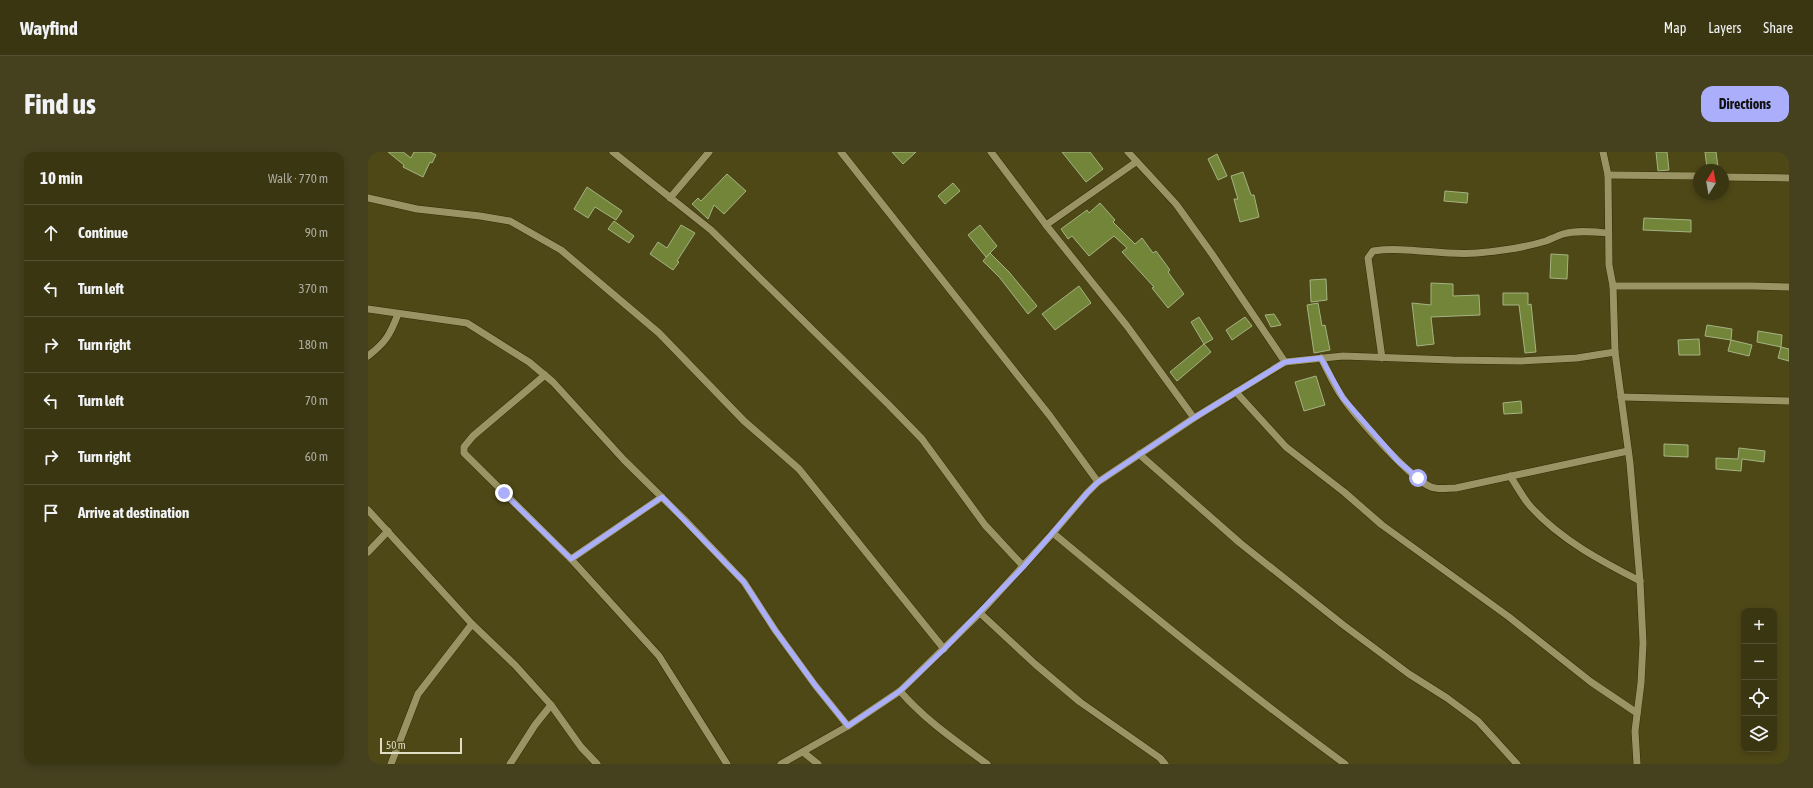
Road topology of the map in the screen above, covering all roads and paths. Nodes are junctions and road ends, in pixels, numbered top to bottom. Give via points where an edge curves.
1 (613, 152) edge
2 (709, 152) edge
3 (841, 152) edge
4 (991, 152) edge
5 (1128, 152) edge
6 (1603, 152) edge
7 (1136, 162) junction
8 (1608, 175) junction
9 (1693, 176) edge
10 (1729, 177) edge
11 (1789, 178) edge
12 (368, 198) edge
13 (670, 198) junction
14 (1046, 225) junction
15 (1608, 233) junction
16 (1613, 286) junction
17 (1789, 287) edge
18 (368, 309) edge
19 (398, 314) junction
20 (1615, 352) junction
21 (368, 356) edge
22 (1321, 358) junction
23 (1382, 358) junction
24 (1285, 362) junction
25 (545, 375) junction
26 (1236, 392) junction
27 (1621, 397) junction
28 (1789, 401) edge
29 (1194, 418) junction
30 (1628, 451) junction
31 (1139, 454) junction
32 (1510, 476) junction
33 (1098, 482) junction
34 (662, 497) junction
35 (368, 510) edge
36 (388, 531) junction
37 (1053, 533) junction
38 (368, 552) edge
39 (571, 559) junction
40 (1024, 566) junction
41 (1640, 581) junction
42 (980, 613) junction
43 (472, 624) junction
44 (944, 649) junction
45 (900, 691) junction
46 (551, 705) junction
47 (1637, 713) junction
48 (848, 726) junction
49 (803, 752) junction
50 (391, 764) edge
51 (510, 764) edge
52 (597, 764) edge
53 (727, 764) edge
54 (782, 764) edge
55 (818, 764) edge
56 (987, 764) edge
57 (1165, 764) edge
58 (1345, 764) edge
59 (1517, 764) edge
60 (1637, 764) edge

1 - 13 street
2 - 13 street
3 - 33 street via 1050,416
4 - 14 street
5 - 7 street
6 - 8 street
7 - 14 street
7 - 24 street via 1176,204
8 - 9 street
8 - 15 street
10 - 11 street
12 - 44 street via 417,209 510,221 561,250 658,333 744,421 799,469
13 - 40 street via 711,230 917,433 985,525
14 - 29 street via 1127,326
15 - 16 street via 1609,265
15 - 23 street via 1563,234 1516,248 1475,253 1443,254 1386,249 1373,251 1368,258
16 - 17 street
16 - 20 street
18 - 19 street
19 - 21 street via 383,344
19 - 25 street via 467,323
20 - 23 street via 1577,358 1521,361
20 - 27 street
22 - 23 street
22 - 24 street
22 - 32 street via 1343,398 1357,415 1398,461 1432,488 1456,488
24 - 26 street
25 - 34 street
25 - 39 street via 473,436 464,446 464,453
26 - 29 street
26 - 47 street via 1286,446 1382,525
27 - 28 street
27 - 30 street
29 - 31 street
30 - 32 street
30 - 41 street
31 - 33 street
31 - 59 street via 1240,543 1342,624 1478,721
32 - 41 street via 1530,506 1549,524 1585,552
33 - 37 street
34 - 39 street
34 - 48 street via 744,582 775,630
35 - 36 street
36 - 38 street
36 - 43 street
37 - 40 street
37 - 58 street via 1168,629
39 - 53 street via 659,656
40 - 42 street
41 - 47 street via 1643,643
42 - 44 street
42 - 57 street via 1080,702
43 - 46 street via 515,665
43 - 50 street via 418,694
44 - 45 street
45 - 48 street
45 - 56 street via 931,722
46 - 51 street via 534,725
46 - 52 street via 581,747
47 - 60 street
48 - 49 street
49 - 54 street
49 - 55 street

